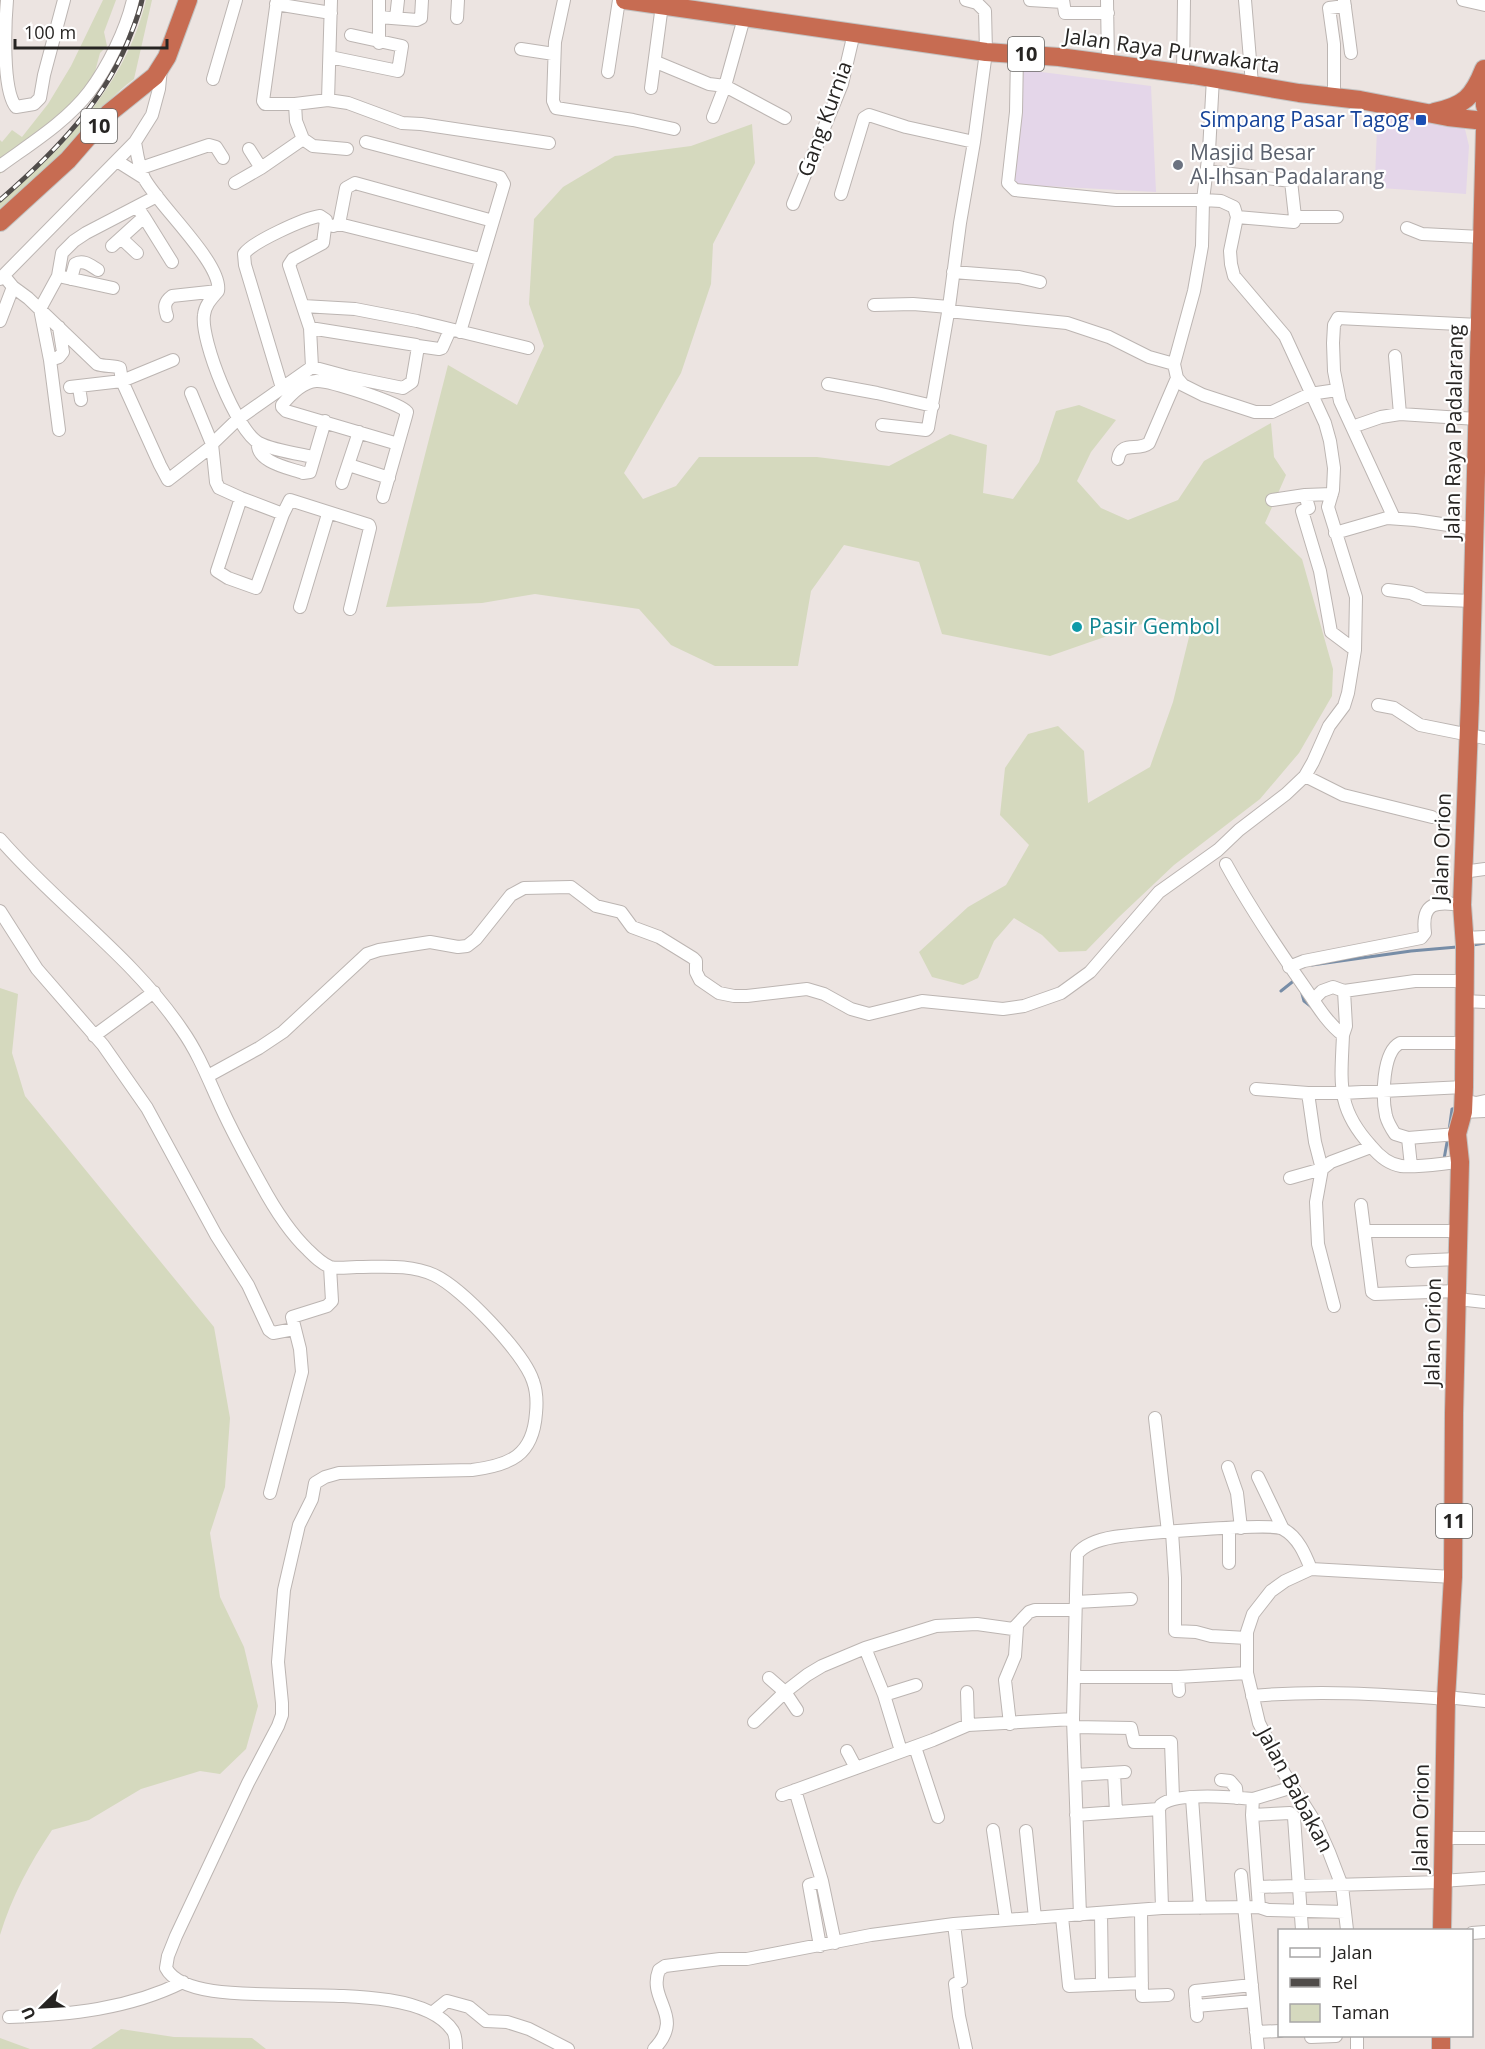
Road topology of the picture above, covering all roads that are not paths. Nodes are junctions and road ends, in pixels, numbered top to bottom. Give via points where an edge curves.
1 (7, 0) edge
2 (64, 0) edge
3 (133, 0) edge
4 (188, 0) edge
5 (236, 0) edge
6 (331, 0) edge
7 (379, 0) edge
8 (398, 0) edge
9 (422, 0) edge
10 (458, 0) edge
11 (564, 0) edge
12 (619, 0) edge
13 (626, 0) edge
14 (966, 0) edge
15 (1030, 0) edge
16 (1107, 0) edge
17 (1184, 0) edge
18 (1245, 0) edge
19 (1463, 0) edge
20 (1063, 1) edge
21 (277, 2) edge
22 (1345, 3) edge
23 (1485, 4) edge
24 (662, 5) junction
25 (331, 13) junction
26 (1108, 13) junction
27 (379, 17) junction
28 (396, 18) junction
29 (457, 18) dead end
30 (744, 18) junction
31 (854, 33) junction
32 (351, 35) dead end
33 (379, 43) junction
34 (521, 49) dead end
35 (986, 52) junction
36 (1351, 53) dead end
37 (554, 54) junction
38 (1017, 54) junction
39 (330, 57) junction
40 (656, 62) junction
41 (1485, 62) edge
42 (1108, 64) junction
43 (161, 68) junction
44 (1484, 69) edge
45 (608, 72) dead end
46 (1183, 74) junction
47 (1213, 78) junction
48 (213, 79) dead end
49 (1252, 84) junction
50 (725, 86) junction
51 (651, 88) dead end
52 (1334, 98) junction
53 (328, 100) junction
54 (296, 104) junction
55 (1485, 106) edge
56 (1426, 114) junction
57 (713, 117) dead end
58 (785, 118) dead end
59 (1485, 121) edge
60 (674, 129) dead end
61 (1485, 129) edge
62 (303, 139) junction
63 (135, 142) junction
64 (366, 142) dead end
65 (974, 142) junction
66 (549, 143) dead end
67 (249, 149) dead end
68 (347, 149) dead end
69 (223, 158) dead end
70 (117, 161) junction
71 (0, 166) edge
72 (261, 168) junction
73 (1206, 171) junction
74 (1484, 171) edge
75 (143, 173) junction
76 (235, 183) dead end
77 (841, 194) dead end
78 (157, 196) junction
79 (1203, 200) junction
80 (793, 204) dead end
81 (140, 212) junction
82 (1237, 216) junction
83 (1295, 217) junction
84 (1337, 217) dead end
85 (493, 221) junction
86 (0, 222) edge
87 (339, 224) junction
88 (326, 228) junction
89 (1407, 228) dead end
90 (1481, 237) junction
91 (137, 253) dead end
92 (1483, 257) edge
93 (480, 259) junction
94 (172, 262) dead end
95 (98, 270) dead end
96 (953, 272) junction
97 (58, 276) junction
98 (2, 277) edge
99 (71, 279) junction
100 (1040, 282) dead end
101 (13, 287) junction
102 (113, 288) dead end
103 (218, 291) junction
104 (874, 305) dead end
105 (303, 306) junction
106 (40, 309) junction
107 (949, 309) junction
108 (167, 316) dead end
109 (0, 321) edge
110 (1479, 325) junction
111 (59, 326) junction
112 (310, 328) junction
113 (455, 331) junction
114 (418, 346) junction
115 (528, 348) dead end
116 (1395, 356) dead end
117 (50, 360) junction
118 (173, 360) dead end
119 (1174, 364) junction
120 (312, 367) junction
121 (1177, 378) junction
122 (122, 381) junction
123 (828, 384) dead end
124 (1481, 387) edge
125 (282, 388) junction
126 (1337, 390) junction
127 (191, 393) dead end
128 (1310, 394) junction
129 (81, 400) dead end
130 (933, 406) junction
131 (1400, 414) junction
132 (238, 419) junction
133 (1477, 419) junction
134 (325, 421) junction
135 (882, 425) dead end
136 (1352, 427) junction
137 (59, 430) dead end
138 (359, 432) junction
139 (258, 443) junction
140 (398, 444) junction
141 (212, 445) junction
142 (313, 457) junction
143 (1118, 459) dead end
144 (349, 465) junction
145 (389, 478) junction
146 (342, 483) dead end
147 (1332, 494) junction
148 (1305, 495) junction
149 (383, 497) dead end
150 (241, 498) junction
151 (1272, 500) dead end
152 (283, 514) junction
153 (328, 514) junction
154 (1394, 518) junction
155 (1478, 531) edge
156 (1335, 533) junction
157 (1389, 590) dead end
158 (1472, 601) junction
159 (300, 607) dead end
160 (350, 609) dead end
161 (1355, 650) junction
162 (1378, 705) dead end
163 (1477, 737) edge
164 (1305, 776) junction
165 (1432, 817) dead end
166 (0, 839) edge
167 (1226, 864) dead end
168 (1485, 869) edge
169 (1463, 872) junction
170 (1462, 905) junction
171 (0, 911) edge
172 (1485, 937) edge
173 (1464, 941) junction
174 (1290, 968) junction
175 (1464, 981) junction
176 (1344, 991) junction
177 (154, 992) junction
178 (1313, 1000) junction
179 (1464, 1001) junction
180 (1485, 1002) edge
181 (1343, 1035) junction
182 (94, 1036) junction
183 (1464, 1043) junction
184 (208, 1076) junction
185 (1256, 1089) dead end
186 (1385, 1091) junction
187 (1308, 1093) junction
188 (1342, 1093) junction
189 (1485, 1101) edge
190 (1463, 1102) junction
191 (1485, 1111) edge
192 (1457, 1134) junction
193 (1408, 1138) junction
194 (1371, 1147) junction
195 (1460, 1162) junction
196 (1411, 1166) junction
197 (1322, 1169) junction
198 (1290, 1178) dead end
199 (1360, 1205) dead end
200 (1365, 1231) junction
201 (1458, 1231) junction
202 (1457, 1259) junction
203 (1412, 1261) dead end
204 (330, 1267) junction
205 (1457, 1295) junction
206 (1485, 1302) edge
207 (1334, 1306) dead end
208 (294, 1329) junction
209 (1155, 1418) dead end
210 (1228, 1467) dead end
211 (1258, 1478) dead end
212 (270, 1493) dead end
213 (1282, 1527) junction
214 (1235, 1528) junction
215 (1170, 1532) junction
216 (1229, 1563) dead end
217 (1311, 1569) junction
218 (1453, 1577) junction
219 (1131, 1599) dead end
220 (1075, 1606) junction
221 (1017, 1627) junction
222 (1247, 1638) junction
223 (865, 1648) junction
224 (1247, 1673) junction
225 (1074, 1677) junction
226 (1178, 1677) junction
227 (769, 1678) dead end
228 (916, 1685) dead end
229 (1179, 1691) dead end
230 (785, 1692) junction
231 (967, 1692) dead end
232 (884, 1695) junction
233 (1252, 1696) junction
234 (1446, 1698) junction
235 (1485, 1701) edge
236 (797, 1710) dead end
237 (754, 1722) dead end
238 (1010, 1724) junction
239 (1074, 1724) junction
240 (969, 1725) junction
241 (915, 1747) junction
242 (847, 1751) dead end
243 (902, 1751) junction
244 (856, 1768) junction
245 (1075, 1775) junction
246 (1221, 1780) dead end
247 (1293, 1787) junction
248 (795, 1790) junction
249 (782, 1795) dead end
250 (1173, 1798) junction
251 (1192, 1798) junction
252 (1237, 1798) junction
253 (1253, 1798) junction
254 (1159, 1809) junction
255 (1116, 1812) junction
256 (1076, 1815) junction
257 (1252, 1815) junction
258 (938, 1817) dead end
259 (993, 1830) dead end
260 (1026, 1831) dead end
261 (1443, 1838) junction
262 (1485, 1838) edge
263 (1241, 1875) dead end
264 (1485, 1878) edge
265 (822, 1881) junction
266 (1442, 1881) junction
267 (1342, 1886) junction
268 (1258, 1887) junction
269 (1298, 1887) junction
270 (1259, 1907) junction
271 (1162, 1908) junction
272 (1200, 1908) junction
273 (1244, 1908) junction
274 (1141, 1910) junction
275 (1300, 1911) junction
276 (1345, 1912) junction
277 (1101, 1913) junction
278 (1080, 1915) junction
279 (1062, 1917) junction
280 (1035, 1918) junction
281 (1006, 1919) junction
282 (954, 1924) junction
283 (1302, 1929) edge
284 (1347, 1929) edge
285 (1442, 1929) edge
286 (835, 1943) junction
287 (820, 1946) junction
288 (1102, 1980) dead end
289 (183, 1982) junction
290 (1142, 1983) junction
291 (1252, 1985) junction
292 (1168, 1995) dead end
293 (1253, 2001) junction
294 (432, 2013) junction
295 (9, 2017) dead end
296 (1278, 2031) edge
297 (1256, 2032) junction
298 (1330, 2037) edge
299 (1311, 2040) edge
300 (456, 2049) edge
301 (568, 2049) edge
302 (654, 2049) edge
303 (966, 2049) edge
304 (1258, 2049) edge

1 - 2 street via 4,47 10,97 16,107 34,104 40,98
3 - 71 street via 116,46 89,91 64,116
4 - 43 highway, 10
5 - 48 street
6 - 25 street
7 - 27 street
8 - 28 street
9 - 28 street via 421,18
10 - 29 street
11 - 37 street
12 - 45 street
13 - 24 highway, Jalan Raya Purwakarta / 10
14 - 35 street via 985,11
15 - 20 street
16 - 26 street
17 - 46 street
18 - 49 street
19 - 23 street
20 - 26 street via 1065,14
21 - 25 street
21 - 54 street via 263,101
22 - 36 street
22 - 52 street via 1329,8
24 - 30 highway, Jalan Raya Purwakarta / 10
24 - 40 street
25 - 39 street
26 - 42 street
27 - 28 street
27 - 33 street
30 - 31 highway, Jalan Raya Purwakarta / 10
30 - 50 street
31 - 35 highway, Jalan Raya Purwakarta / 10
31 - 80 street, Gang Kurnia via 842,84
32 - 33 street
33 - 39 street via 402,46 397,72
34 - 37 street
35 - 38 highway, Jalan Raya Purwakarta / 10
35 - 65 street
37 - 60 street via 556,108
38 - 42 highway, Jalan Raya Purwakarta / 10
38 - 79 street via 1016,112 1008,183 1013,189 1116,200
39 - 53 street
40 - 50 street via 710,84
40 - 51 street
41 - 44 highway, 10
42 - 46 highway, Jalan Raya Purwakarta / 10
43 - 63 street via 152,115
43 - 86 highway, 10
44 - 55 highway, 10
44 - 56 highway, Jalan Raya Purwakarta / 10 via 1476,90 1463,102
46 - 47 highway, Jalan Raya Purwakarta / 10
47 - 49 highway, Jalan Raya Purwakarta / 10
47 - 73 street
49 - 52 highway, Jalan Raya Purwakarta / 10
50 - 57 street
50 - 58 street
52 - 56 highway, Jalan Raya Purwakarta / 10
53 - 54 street
53 - 66 street via 348,103 402,123
54 - 62 street via 296,121
56 - 59 highway, Jalan Raya Purwakarta / 10
61 - 74 highway, Jalan Raya Padalarang / 11
62 - 68 street via 313,146
62 - 72 street
63 - 70 street
63 - 75 street
64 - 85 street via 500,177 504,184
65 - 77 street via 869,115 864,118
65 - 96 street
67 - 72 street
69 - 75 street via 216,147 209,145
70 - 75 street
70 - 98 street
72 - 76 street
73 - 79 street
73 - 83 street via 1291,181
74 - 90 highway, Jalan Raya Padalarang / 11
75 - 78 street
78 - 81 street
78 - 103 street via 194,242 217,278
79 - 82 street via 1229,204
79 - 119 street via 1202,246
81 - 91 street via 117,242
81 - 94 street
81 - 97 street via 103,223 74,241 62,253
82 - 83 street via 1291,222
82 - 128 street via 1230,251 1234,276 1285,336
83 - 84 street
85 - 87 street via 355,183 346,188
85 - 93 street
87 - 88 street
87 - 93 street
88 - 105 street via 322,244 289,263
88 - 125 street via 324,218 312,218 252,246 244,254
89 - 90 street via 1422,234
90 - 92 highway, Jalan Raya Padalarang / 11
92 - 110 highway, Jalan Raya Padalarang / 11
93 - 113 street
95 - 99 street via 79,262
96 - 100 street via 1019,276
96 - 107 street
97 - 99 street
97 - 106 street
98 - 101 street
99 - 102 street
101 - 106 street
101 - 109 street
103 - 108 street via 172,296 164,308
103 - 132 street via 204,315 205,332
104 - 107 street via 913,304
105 - 112 street
105 - 113 street via 355,309
106 - 111 street
106 - 117 street
107 - 119 street via 1067,323
107 - 130 street
110 - 124 highway, Jalan Raya Padalarang / 11
110 - 126 street via 1338,318 1333,343
111 - 117 street via 63,352
111 - 122 street via 97,364 119,367
112 - 114 street
112 - 120 street
113 - 114 street via 442,348
113 - 115 street
114 - 120 street via 412,382 404,388
116 - 131 street
117 - 137 street
118 - 122 street
119 - 121 street
120 - 125 street
121 - 128 street via 1203,395 1255,412 1272,412
121 - 143 street via 1149,443 1122,449
122 - 129 street via 74,387
122 - 141 street via 168,480
123 - 130 street
124 - 133 highway, Jalan Raya Padalarang / 11
125 - 132 street
126 - 128 street
126 - 136 street
127 - 141 street
128 - 147 street via 1330,441
130 - 135 street via 926,430
131 - 133 street
131 - 136 street
132 - 139 street
132 - 141 street
133 - 155 highway, Jalan Raya Padalarang / 11
134 - 138 street
134 - 140 street via 286,411 282,405 300,388 316,381 388,400 407,412
134 - 142 street
136 - 154 street
138 - 140 street
138 - 144 street
139 - 142 street
139 - 142 street via 267,459 303,473 309,472
140 - 145 street
141 - 150 street via 219,488
144 - 145 street
144 - 146 street
145 - 149 street
147 - 148 street
147 - 156 street via 1328,507
148 - 151 street
148 - 161 street via 1309,508 1302,511 1320,571 1331,632
150 - 152 street
150 - 152 street via 217,571 228,578 256,588
152 - 153 street via 290,500
153 - 159 street
153 - 160 street via 369,527
154 - 155 street
154 - 156 street
155 - 158 highway, Jalan Raya Padalarang / 11
156 - 161 street via 1356,597
157 - 158 street via 1424,599
158 - 163 highway, Jalan Raya Padalarang / 11
161 - 164 street via 1344,706 1329,726
162 - 163 street via 1394,708 1420,725
163 - 169 highway, Jalan Orion / 11
164 - 165 street via 1342,795
164 - 184 street via 1218,850 1159,892 1090,972 1061,993 1024,1006 1003,1008 922,1001 869,1014 807,989 747,996 722,994 699,979 693,958 659,937 632,927 621,912 596,906 571,887 535,886 511,895 467,946 430,942 367,954 278,1036
166 - 177 street
167 - 174 street
168 - 169 street
169 - 170 highway, Jalan Orion / 11
170 - 173 highway, Jalan Orion / 11
170 - 174 street via 1431,906 1426,910 1425,933 1420,938 1304,961
171 - 182 street via 37,969
172 - 173 street
173 - 175 highway, Jalan Orion / 11
174 - 178 street
175 - 176 street via 1416,981
175 - 179 highway, Jalan Orion / 11
176 - 178 street via 1327,988
176 - 181 street
177 - 182 street
177 - 184 street via 183,1030
178 - 181 street
179 - 180 street
179 - 183 highway, Jalan Orion / 11
181 - 188 street
182 - 208 street via 147,1108 216,1236 248,1285 269,1330 273,1333
183 - 186 street via 1394,1046 1387,1064
183 - 190 highway, Jalan Orion / 11
184 - 204 street via 241,1148 284,1222 298,1241
185 - 187 street
186 - 188 street
186 - 190 street
186 - 193 street via 1390,1126 1395,1134
187 - 188 street
187 - 197 street
188 - 194 street via 1350,1117
189 - 190 street
190 - 191 street
190 - 192 highway, Jalan Orion / 11
192 - 193 street
192 - 195 highway, Jalan Orion / 11
193 - 196 street
194 - 196 street via 1392,1164
194 - 197 street
195 - 196 street
195 - 201 highway, Jalan Orion / 11
197 - 198 street
197 - 207 street via 1316,1222
199 - 200 street
200 - 201 street
200 - 205 street via 1372,1292
201 - 202 highway, Jalan Orion / 11
202 - 203 street
202 - 205 highway, Jalan Orion / 11
204 - 208 street via 332,1301 294,1315
204 - 289 street via 413,1268 453,1286 488,1319 527,1368 536,1393 533,1432 522,1453 490,1467 339,1473 315,1483 299,1525 284,1590 278,1662 282,1715 170,1951 166,1968
205 - 206 street
205 - 218 highway, Jalan Orion / 11
208 - 212 street via 302,1372
209 - 215 street
210 - 214 street via 1237,1493
211 - 213 street
213 - 214 street
213 - 217 street via 1300,1544
214 - 215 street
214 - 216 street
215 - 220 street via 1112,1538 1083,1548 1076,1556
215 - 222 street via 1175,1631
217 - 218 street, Jalan Babakan
217 - 222 street, Jalan Babakan via 1285,1581 1266,1596 1252,1614
218 - 234 highway, Jalan Orion / 11
219 - 220 street
220 - 221 street via 1029,1612
220 - 225 street
221 - 223 street via 1009,1630 977,1624 936,1626
221 - 238 street via 1015,1656 1005,1680
222 - 224 street, Jalan Babakan
223 - 230 street via 822,1666
223 - 232 street
224 - 226 street
224 - 233 street, Jalan Babakan
225 - 226 street
225 - 239 street
226 - 229 street
227 - 230 street
228 - 232 street
230 - 236 street
230 - 237 street
231 - 240 street
232 - 243 street
233 - 234 street via 1296,1692
233 - 247 street, Jalan Babakan via 1259,1723
234 - 235 street
234 - 261 highway, Jalan Orion / 11
238 - 239 street
238 - 240 street
239 - 245 street
239 - 250 street via 1131,1728 1134,1742 1171,1742
240 - 241 street
241 - 243 street
241 - 258 street
242 - 244 street
243 - 244 street
244 - 248 street
245 - 255 street via 1120,1773
245 - 256 street
246 - 252 street via 1234,1784
247 - 253 street
247 - 267 street, Jalan Babakan via 1317,1825
248 - 249 street
248 - 265 street
250 - 251 street
250 - 254 street
251 - 252 street
251 - 272 street
252 - 253 street
253 - 257 street
254 - 255 street
254 - 271 street
255 - 256 street
256 - 278 street
257 - 268 street
257 - 269 street via 1293,1814
259 - 281 street
260 - 280 street
261 - 262 street
261 - 266 highway, Jalan Orion / 11
263 - 273 street
264 - 266 street
265 - 286 street
265 - 287 street via 809,1885
266 - 267 street
266 - 285 highway, Jalan Orion / 11
267 - 269 street
267 - 276 street, Jalan Babakan
268 - 269 street
268 - 270 street
269 - 275 street
270 - 273 street
270 - 275 street
271 - 272 street
271 - 274 street
272 - 273 street
273 - 291 street
274 - 277 street
274 - 290 street
275 - 276 street
275 - 283 street
276 - 284 street, Jalan Babakan
277 - 278 street
277 - 288 street
278 - 279 street
279 - 280 street
279 - 290 street via 1069,1986
280 - 281 street
281 - 282 street
282 - 286 street
282 - 303 street via 961,1982 955,1984
286 - 287 street
287 - 302 street via 747,1959 665,1966 659,1970 656,1985 667,2030
289 - 294 street via 232,1993 388,1999
289 - 295 street via 117,2007
290 - 292 street via 1142,1996
291 - 293 street
291 - 293 street via 1195,1991 1196,2011
293 - 297 street
294 - 300 street via 454,2033
294 - 301 street via 447,2001 469,2007 486,2021 529,2029
296 - 297 street
297 - 304 street
298 - 299 street

